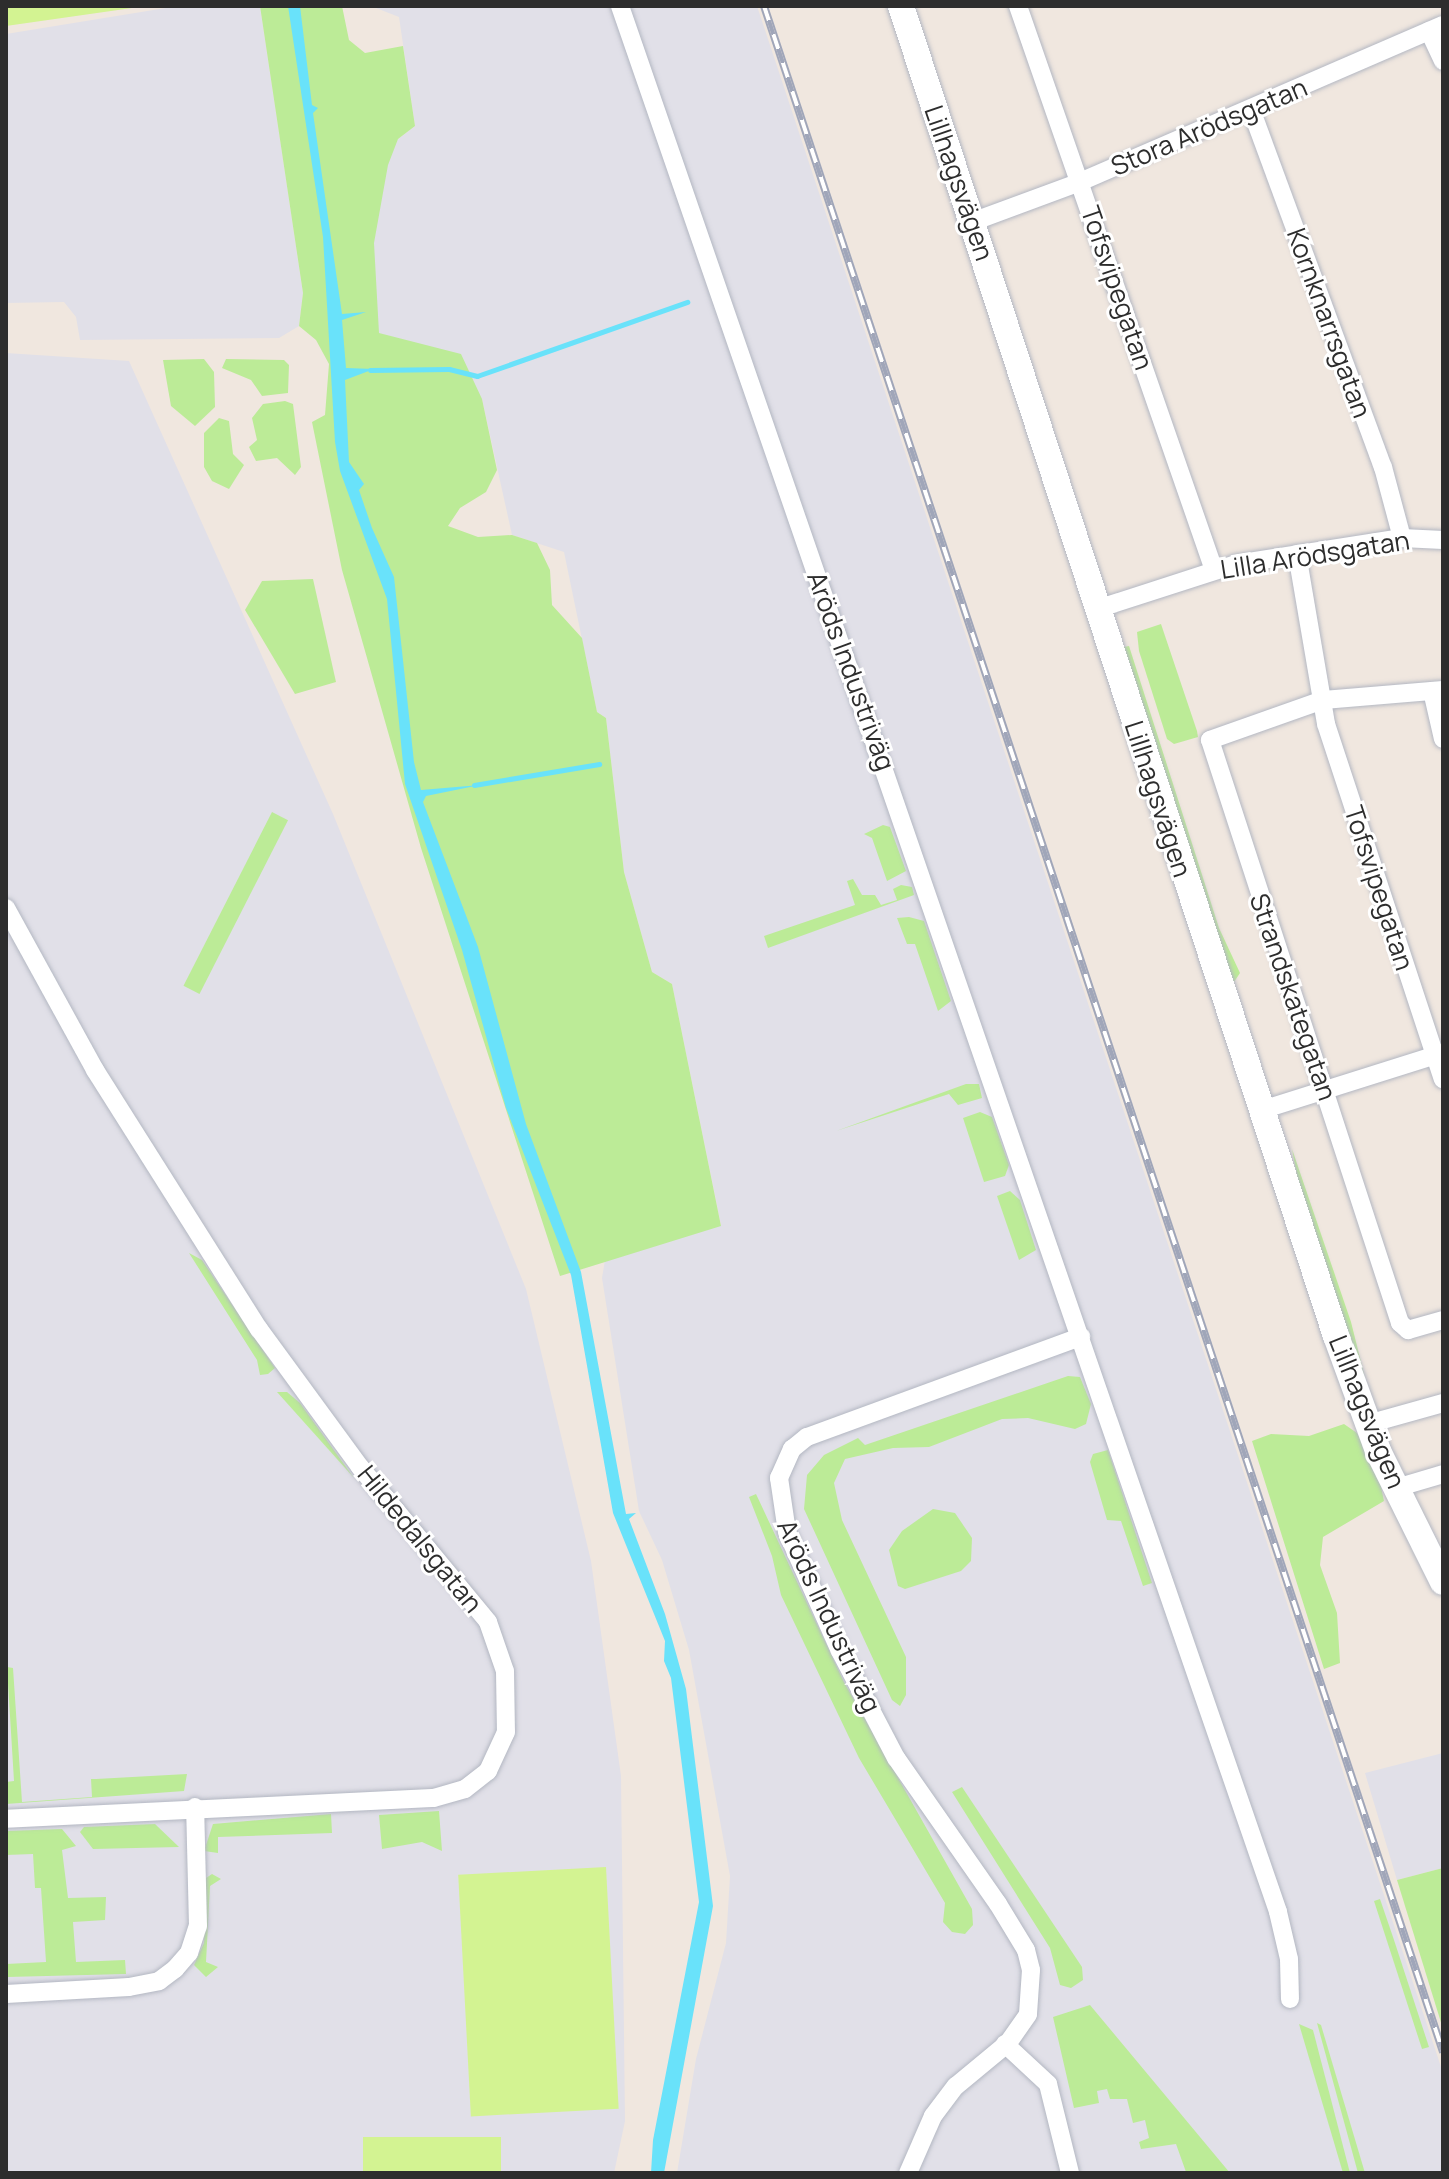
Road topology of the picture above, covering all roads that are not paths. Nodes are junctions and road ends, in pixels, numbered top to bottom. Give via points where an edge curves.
1 (620, 6) edge
2 (901, 6) edge
3 (1018, 6) edge
4 (1436, 28) edge
5 (1443, 61) edge
6 (1251, 109) junction
7 (1080, 182) junction
8 (972, 222) junction
9 (1402, 538) junction
10 (1443, 540) edge
11 (1297, 554) junction
12 (1214, 570) junction
13 (1097, 609) junction
14 (1437, 690) edge
15 (1323, 700) junction
16 (1443, 739) edge
17 (6, 908) edge
18 (1439, 1055) edge
19 (1443, 1079) edge
20 (1325, 1092) junction
21 (1265, 1109) junction
22 (1443, 1320) edge
23 (1081, 1337) junction
24 (1443, 1403) edge
25 (1368, 1424) junction
26 (1443, 1474) edge
27 (1396, 1488) junction
28 (1443, 1582) edge
29 (195, 1807) junction
30 (6, 1819) edge
31 (6, 1994) edge
32 (1290, 1999) dead end
33 (1005, 2044) junction
34 (908, 2173) edge
35 (1070, 2173) edge

1 - 23 street, Aröds Industriväg
2 - 8 street, Lillhagsvägen
3 - 7 street, Tofsvipegatan
4 - 5 street
4 - 6 street, Stora Arödsgatan
6 - 7 street, Stora Arödsgatan
6 - 9 street, Kornknarrsgatan via 1383,467
7 - 8 street, Stora Arödsgatan
7 - 12 street, Tofsvipegatan
8 - 13 street, Lillhagsvägen
9 - 10 street, Lilla Arödsgatan
9 - 11 street, Lilla Arödsgatan
11 - 12 street, Lilla Arödsgatan
11 - 15 street, Tofsvipegatan
12 - 13 street, Lilla Arödsgatan
13 - 21 street, Lillhagsvägen
14 - 15 street
14 - 16 street
15 - 18 street, Tofsvipegatan
15 - 20 street, Strandskategatan via 1210,740
17 - 29 street, Hildedalsgatan via 95,1070 259,1329 360,1467 488,1622 502,1653 503,1750 465,1789 433,1798
18 - 19 street, Tofsvipegatan
18 - 20 street
20 - 21 street
20 - 22 street, Strandskategatan via 1400,1323 1408,1330
21 - 25 street, Lillhagsvägen
23 - 32 street, Aröds Industriväg via 1278,1912 1289,1959
23 - 33 street, Aröds Industriväg via 807,1437 792,1449 777,1490 808,1583 896,1758 1026,1950 1032,1987 1028,2014
24 - 25 street
25 - 27 street, Lillhagsvägen
26 - 27 street
27 - 28 street, Lillhagsvägen
29 - 30 street, Hildedalsgatan
29 - 31 street via 198,1926 189,1953 175,1969 159,1981 129,1987
33 - 34 street, Aröds Industriväg via 956,2086 933,2116
33 - 35 street via 1048,2084

